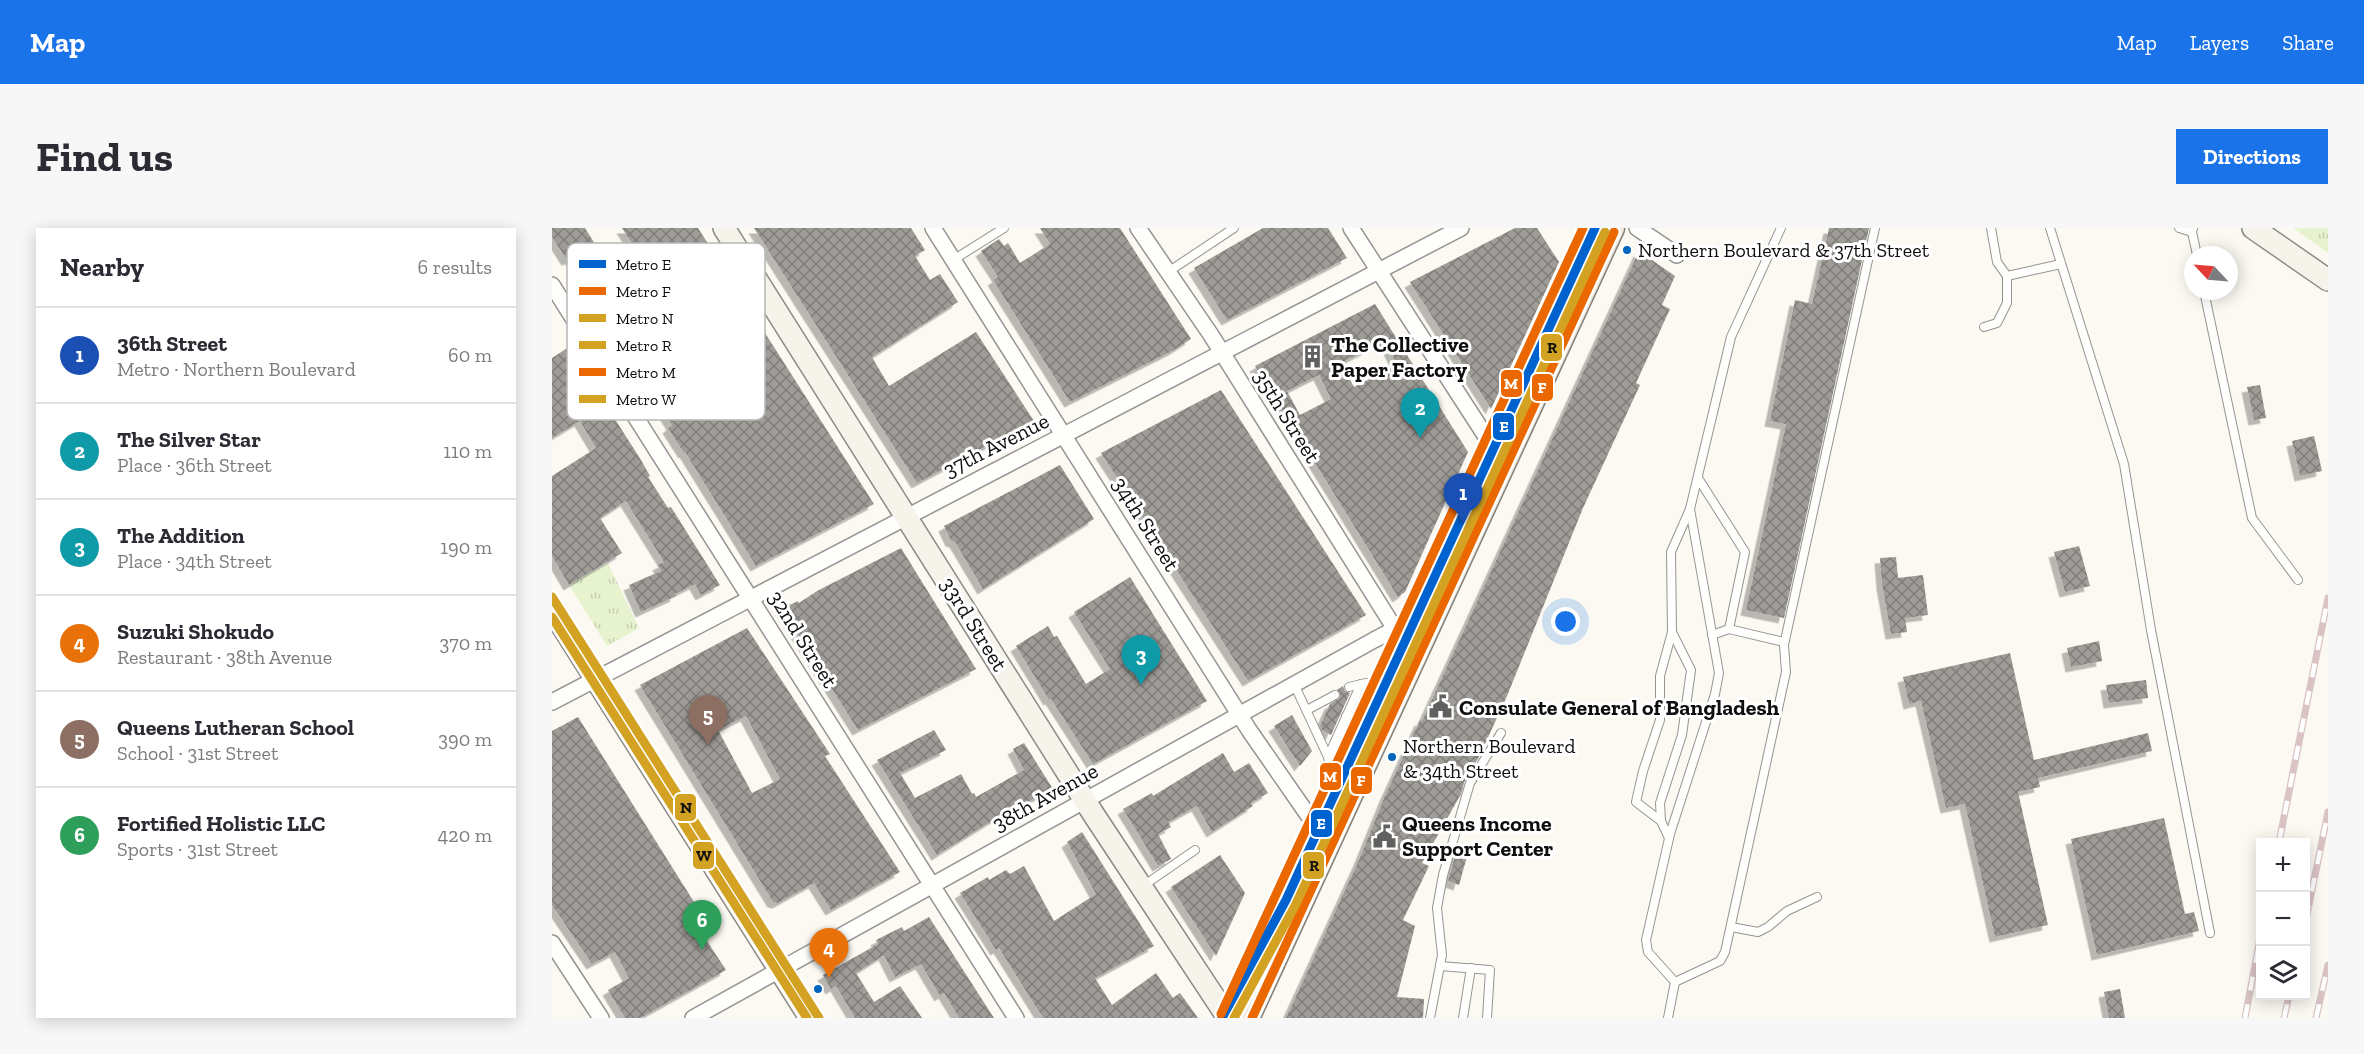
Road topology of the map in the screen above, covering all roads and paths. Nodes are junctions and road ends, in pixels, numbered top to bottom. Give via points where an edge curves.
1 (724, 228) edge
2 (933, 228) edge
3 (1004, 228) edge
4 (1138, 228) edge
5 (1234, 228) edge
6 (1351, 228) edge
7 (1461, 228) edge
8 (1612, 228) edge
9 (1637, 228) edge
10 (1781, 228) edge
11 (1875, 228) edge
12 (1990, 228) edge
13 (2050, 228) edge
14 (2180, 228) edge
15 (2253, 228) edge
16 (2192, 230) edge
17 (733, 243) edge
18 (2195, 246) edge
19 (1677, 255) dead end
20 (953, 260) junction
21 (2061, 264) junction
22 (1378, 270) junction
23 (1166, 273) junction
24 (2007, 276) junction
25 (2328, 280) edge
26 (552, 285) edge
27 (765, 293) edge
28 (2206, 300) edge
29 (567, 309) edge
30 (1984, 327) dead end
31 (1221, 352) junction
32 (637, 420) edge
33 (1063, 435) junction
34 (1503, 463) junction
35 (1698, 478) junction
36 (1690, 509) junction
37 (906, 517) junction
38 (2298, 580) dead end
39 (750, 598) junction
40 (552, 610) edge
41 (1395, 629) junction
42 (1729, 629) junction
43 (1672, 632) junction
44 (1712, 635) junction
45 (1421, 641) junction
46 (1784, 642) junction
47 (595, 679) junction
48 (1294, 684) junction
49 (1361, 684) junction
50 (1349, 687) dead end
51 (1335, 695) dead end
52 (1396, 695) junction
53 (552, 702) edge
54 (1307, 710) junction
55 (1240, 715) junction
56 (1346, 716) junction
57 (1380, 731) junction
58 (1501, 733) dead end
59 (1328, 756) junction
60 (1358, 779) junction
61 (1085, 800) junction
62 (1661, 821) junction
63 (1331, 836) junction
64 (1669, 838) junction
65 (1195, 850) dead end
66 (932, 886) junction
67 (1142, 887) junction
68 (1817, 897) dead end
69 (1731, 927) junction
70 (2210, 933) dead end
71 (552, 943) edge
72 (1440, 966) junction
73 (1471, 968) junction
74 (779, 969) junction
75 (1675, 982) junction
76 (601, 1018) edge
77 (693, 1018) edge
78 (810, 1018) edge
79 (1016, 1018) edge
80 (1228, 1018) edge
81 (1247, 1018) edge
82 (1430, 1018) edge
83 (1463, 1018) edge
84 (1487, 1018) edge
85 (1668, 1018) edge

1 - 17 main road, 33rd Street
2 - 20 street, 34th Street
3 - 20 lane
4 - 23 street, 35th Street
5 - 23 lane
6 - 22 street
7 - 22 street, 37th Avenue
8 - 34 main road
9 - 19 street
10 - 35 lane via 1731,337
11 - 46 lane
12 - 24 lane via 1996,262
13 - 21 lane
14 - 16 lane
15 - 25 main road
16 - 18 lane
20 - 33 street, 34th Street
21 - 24 lane
21 - 70 lane via 2124,464 2151,630
22 - 31 street, 37th Avenue
22 - 34 street
23 - 31 street, 35th Street
24 - 30 lane via 2007,303 1997,323
26 - 29 street, 32nd Street
27 - 37 main road, 33rd Street
28 - 38 lane via 2252,518
31 - 33 street, 37th Avenue
31 - 41 street, 35th Street
32 - 39 street, 32nd Street
33 - 37 street, 37th Avenue
33 - 55 street, 34th Street
34 - 45 main road
35 - 36 lane
35 - 42 lane via 1745,552
36 - 43 lane via 1671,552
36 - 44 lane
37 - 39 street, 37th Avenue
37 - 61 main road, 33rd Street
39 - 47 street, 37th Avenue
39 - 66 street, 32nd Street
40 - 47 main road
41 - 45 street
41 - 48 street, 38th Avenue
42 - 44 lane
42 - 46 lane
43 - 62 lane via 1691,670 1682,735 1660,803
43 - 62 lane via 1660,676 1659,720 1636,802
44 - 64 lane via 1719,673 1715,694
45 - 52 main road
46 - 69 lane via 1786,672
47 - 53 street, 37th Avenue
47 - 74 main road
48 - 54 lane
48 - 55 street, 38th Avenue
49 - 50 lane
49 - 52 lane
49 - 56 lane
51 - 54 lane
52 - 57 main road
54 - 59 lane
55 - 61 street, 38th Avenue
55 - 63 street, 34th Street via 1308,815
56 - 57 lane
56 - 59 lane
57 - 60 main road
58 - 72 lane via 1470,783 1443,875 1437,908
59 - 60 lane via 1330,766
60 - 63 main road
61 - 66 street, 38th Avenue
61 - 67 main road, 33rd Street
62 - 64 lane
63 - 81 main road
64 - 75 lane via 1646,943 1648,952
65 - 67 lane
66 - 74 street, 38th Avenue
66 - 79 street, 32nd Street
67 - 80 main road, 33rd Street
68 - 69 lane via 1786,911 1758,932
69 - 75 lane via 1720,960
71 - 76 street
72 - 73 lane
72 - 82 lane
73 - 83 lane
73 - 84 lane via 1490,970
74 - 77 street, 38th Avenue
74 - 78 main road
75 - 85 lane

